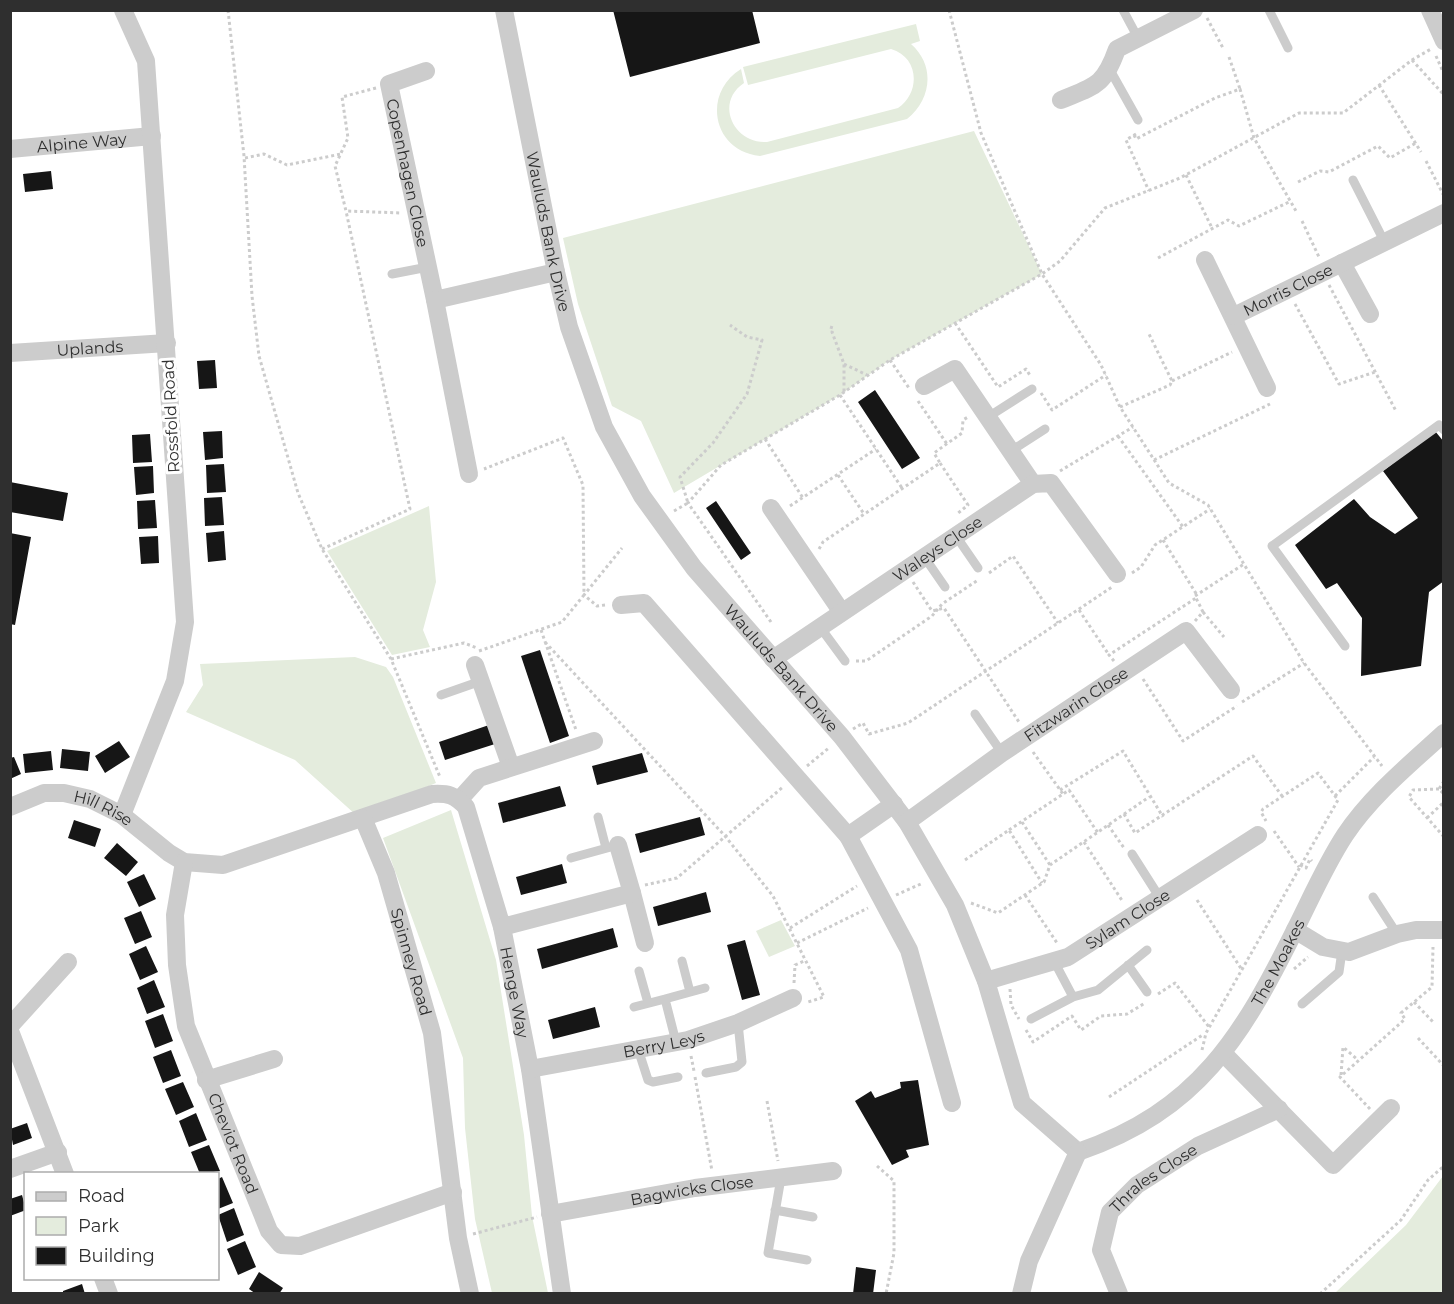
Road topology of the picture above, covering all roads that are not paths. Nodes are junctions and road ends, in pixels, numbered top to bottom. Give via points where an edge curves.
1 (123, 10) edge
2 (504, 10) edge
3 (1123, 10) edge
4 (1194, 10) edge
5 (1269, 10) edge
6 (1430, 10) edge
7 (1138, 38) junction
8 (1437, 45) edge
9 (1288, 48) dead end
10 (1110, 70) junction
11 (426, 71) dead end
12 (1061, 100) dead end
13 (1138, 120) road end
14 (152, 135) junction
15 (10, 149) edge
16 (1353, 180) dead end
17 (1443, 213) edge
18 (1383, 241) junction
19 (1205, 260) dead end
20 (428, 267) junction
21 (1330, 269) junction
22 (556, 272) junction
23 (392, 274) dead end
24 (435, 300) junction
25 (1370, 314) dead end
26 (1234, 316) junction
27 (167, 343) junction
28 (10, 353) edge
29 (924, 387) dead end
30 (1032, 389) dead end
31 (1269, 396) road end
32 (985, 413) junction
33 (1045, 429) dead end
34 (1443, 430) edge
35 (1011, 451) junction
36 (469, 474) road end
37 (1042, 483) junction
38 (774, 512) road end
39 (962, 533) junction
40 (925, 558) junction
41 (978, 568) dead end
42 (1121, 578) road end
43 (945, 587) dead end
44 (621, 605) road end
45 (841, 611) junction
46 (820, 627) junction
47 (1345, 645) dead end
48 (773, 659) junction
49 (845, 661) road end
50 (479, 665) joint
51 (1232, 690) dead end
52 (441, 695) dead end
53 (975, 714) dead end
54 (1443, 733) edge
55 (594, 741) road end
56 (1002, 753) junction
57 (511, 767) junction
58 (460, 799) junction
59 (894, 804) junction
60 (10, 807) edge
61 (122, 815) junction
62 (598, 817) dead end
63 (363, 818) junction
64 (907, 822) junction
65 (1258, 835) dead end
66 (848, 836) junction
67 (612, 847) junction
68 (1130, 853) road end
69 (571, 858) dead end
70 (184, 861) junction
71 (632, 893) junction
72 (1373, 897) dead end
73 (1160, 898) junction
74 (502, 927) junction
75 (1295, 930) junction
76 (1443, 930) edge
77 (1397, 934) junction
78 (645, 943) dead end
79 (1147, 950) dead end
80 (1342, 951) junction
81 (682, 961) dead end
82 (1054, 961) junction
83 (68, 962) dead end
84 (1128, 965) junction
85 (639, 971) dead end
86 (986, 981) junction
87 (705, 988) dead end
88 (690, 992) junction
89 (1151, 994) road end
90 (1073, 997) junction
91 (793, 998) road end
92 (665, 999) junction
93 (648, 1003) junction
94 (1302, 1004) dead end
95 (634, 1007) dead end
96 (1031, 1019) dead end
97 (738, 1023) junction
98 (10, 1026) edge
99 (10, 1031) edge
100 (682, 1041) junction
101 (638, 1049) junction
102 (1223, 1053) junction
103 (274, 1059) dead end
104 (530, 1069) junction
105 (706, 1073) dead end
106 (678, 1077) dead end
107 (206, 1080) junction
108 (952, 1103) dead end
109 (1279, 1109) junction
110 (1386, 1114) road end
111 (58, 1152) junction
112 (1078, 1152) junction
113 (10, 1169) edge
114 (833, 1171) dead end
115 (65, 1172) edge
116 (781, 1178) junction
117 (453, 1192) junction
118 (775, 1210) junction
119 (550, 1214) junction
120 (813, 1217) dead end
121 (807, 1260) dead end
122 (470, 1293) edge
123 (562, 1293) edge
124 (1021, 1293) edge
125 (1119, 1293) edge

1 - 14 street, Rossfold Road via 146,61
2 - 22 street, Wauluds Bank Drive
3 - 7 lane
4 - 7 street
5 - 9 lane
6 - 8 street
7 - 10 street via 1117,49
10 - 12 street via 1098,84
10 - 13 lane
11 - 20 street, Copenhagen Close via 389,84
14 - 15 street, Alpine Way
14 - 27 street, Rossfold Road
16 - 18 lane
17 - 18 street, Morris Close
18 - 21 street, Morris Close
19 - 26 street, Morris Close
20 - 23 lane
20 - 24 street, Copenhagen Close
21 - 25 street, Morris Close
21 - 26 street, Morris Close
22 - 24 street
22 - 48 street, Wauluds Bank Drive via 569,327 604,427 642,496 694,568
24 - 36 street, Copenhagen Close
26 - 31 street, Morris Close
27 - 28 street, Uplands
27 - 61 street, Rossfold Road via 185,622 175,681
29 - 32 street via 955,369
30 - 32 lane
32 - 35 street
33 - 35 lane
34 - 47 lane via 1439,425 1272,546
35 - 37 street
37 - 39 street, Waleys Close
37 - 42 street
38 - 45 street
39 - 40 street, Waleys Close
39 - 41 lane
40 - 43 lane
40 - 45 street, Waleys Close
44 - 66 street via 644,603
45 - 46 street, Waleys Close
46 - 48 street, Waleys Close
46 - 49 lane
48 - 59 street, Wauluds Bank Drive via 842,737
50 - 52 lane
50 - 57 street
51 - 56 street, Fitzwarin Close via 1186,632
53 - 56 lane
54 - 75 street, The Moakes via 1381,792 1346,834
55 - 57 street
56 - 64 street, Fitzwarin Close
57 - 58 street via 479,778
58 - 63 street via 448,793 432,794
58 - 74 street, Henge Way via 466,807
59 - 64 street, Wauluds Bank Drive
59 - 66 street
60 - 61 street, Hill Rise via 44,793 64,793 90,799
61 - 70 street, Hill Rise
62 - 67 lane
63 - 70 street via 223,865
63 - 117 street, Spinney Road via 386,873 432,1033
64 - 86 street, Wauluds Bank Drive via 955,905
65 - 73 street, Sylam Close
66 - 108 street via 909,950
67 - 69 lane
67 - 71 street
68 - 73 lane
70 - 107 street, Cheviot Road via 175,915 177,965 186,1026
71 - 74 street
71 - 78 street
72 - 77 lane
73 - 82 street, Sylam Close via 1068,957
74 - 104 street, Henge Way
75 - 80 street via 1323,947
75 - 102 street, The Moakes via 1259,998
76 - 77 street
77 - 80 street via 1349,952
79 - 84 lane
80 - 94 lane via 1339,972
81 - 88 lane
82 - 86 street, Sylam Close
82 - 90 lane
83 - 98 street
84 - 89 lane
84 - 90 lane via 1098,990
85 - 93 lane
86 - 112 street, Wauluds Bank Drive via 1022,1103
87 - 88 lane
88 - 92 lane
90 - 96 lane
91 - 97 street, Berry Leys
92 - 93 lane
92 - 100 lane
93 - 95 lane
97 - 100 street, Berry Leys
97 - 105 lane via 742,1062 736,1067
99 - 111 street
100 - 101 street, Berry Leys
101 - 104 street, Berry Leys
101 - 106 lane via 648,1080
102 - 109 street
102 - 112 street, The Moakes via 1183,1096 1160,1114 1128,1134
103 - 107 street
104 - 119 street, Henge Way
107 - 117 street, Cheviot Road via 269,1231 280,1245 300,1246
109 - 110 street via 1333,1165
109 - 125 street, Thrales Close via 1198,1146 1137,1185 1110,1212 1101,1250
111 - 113 street
111 - 115 street
112 - 124 street via 1029,1261
114 - 116 street, Bagwicks Close
116 - 118 lane
116 - 119 street, Bagwicks Close
117 - 122 street, Spinney Road
118 - 120 lane
118 - 121 lane via 768,1253
119 - 123 street, Henge Way

